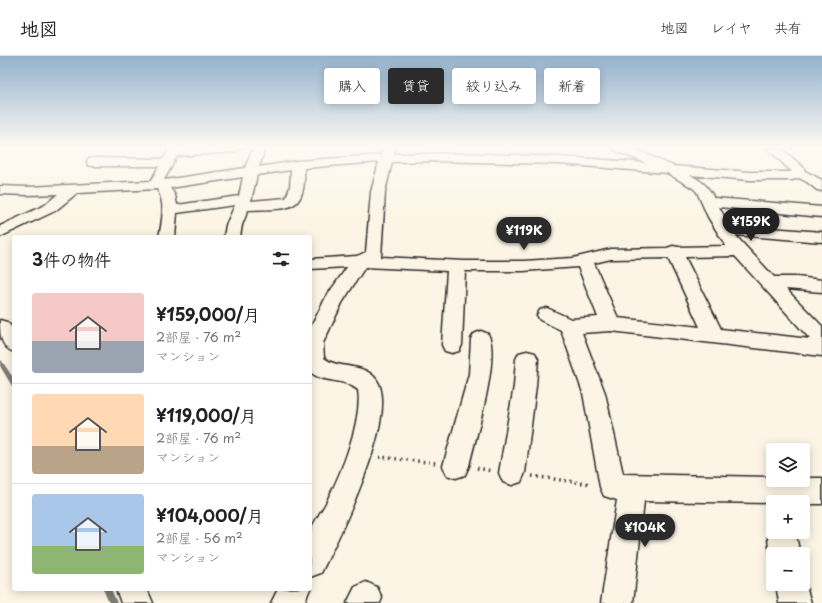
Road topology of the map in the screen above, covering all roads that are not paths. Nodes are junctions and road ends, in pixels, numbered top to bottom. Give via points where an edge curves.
1 (83, 174) edge
2 (161, 174) edge
3 (225, 174) joint
4 (229, 174) edge
5 (251, 174) edge
6 (298, 174) edge
7 (382, 174) edge
8 (678, 174) edge
9 (725, 174) edge
10 (800, 174) joint
11 (75, 182) junction
12 (159, 184) junction
13 (822, 187) edge
14 (0, 190) edge
15 (243, 202) junction
16 (708, 202) junction
17 (170, 210) junction
18 (822, 212) edge
19 (723, 229) junction
20 (0, 232) edge
21 (167, 235) edge
22 (232, 235) edge
23 (822, 237) edge
24 (673, 251) junction
25 (739, 251) junction
26 (360, 261) junction
27 (584, 261) junction
28 (312, 264) edge
29 (456, 266) junction
30 (768, 283) junction
31 (822, 286) edge
32 (547, 315) dead end
33 (611, 324) junction
34 (570, 326) junction
35 (0, 327) edge
36 (714, 335) junction
37 (822, 339) edge
38 (481, 340) dead end
39 (12, 342) edge
40 (452, 345) dead end
41 (822, 348) edge
42 (526, 359) dead end
43 (456, 466) road end
44 (512, 474) road end
45 (622, 487) junction
46 (822, 491) edge
47 (790, 495) edge
48 (766, 496) edge
49 (313, 547) edge
50 (132, 591) edge
51 (294, 591) edge
52 (792, 591) edge
53 (138, 603) edge
54 (287, 603) edge
55 (617, 603) edge
56 (795, 603) edge

1 - 11 street
2 - 12 street via 157,180
3 - 4 street
3 - 12 street
5 - 15 street
6 - 15 street via 295,199 292,202
7 - 26 street via 378,192 374,255
8 - 16 street via 698,185
9 - 10 street via 750,176
10 - 13 street
11 - 12 street
11 - 14 street
11 - 20 street via 50,208
12 - 17 street via 164,189
15 - 17 street
15 - 22 street
16 - 18 street
16 - 19 street
17 - 21 street
19 - 23 street
19 - 25 street
24 - 25 street
24 - 27 street via 611,254
24 - 36 street
25 - 30 street
26 - 28 street
26 - 29 street
26 - 49 street via 333,302 313,343 313,362 324,370 356,376 368,385 371,400 366,431 338,509
27 - 29 street via 523,266
27 - 33 street
29 - 40 street
30 - 31 street
30 - 37 street
32 - 34 street
33 - 34 street
33 - 36 street
34 - 45 street via 594,393
35 - 39 street
36 - 41 street
38 - 43 street via 480,374
42 - 44 street via 525,386
45 - 48 street
45 - 55 street
46 - 47 street
50 - 53 street
51 - 54 street
52 - 56 street

